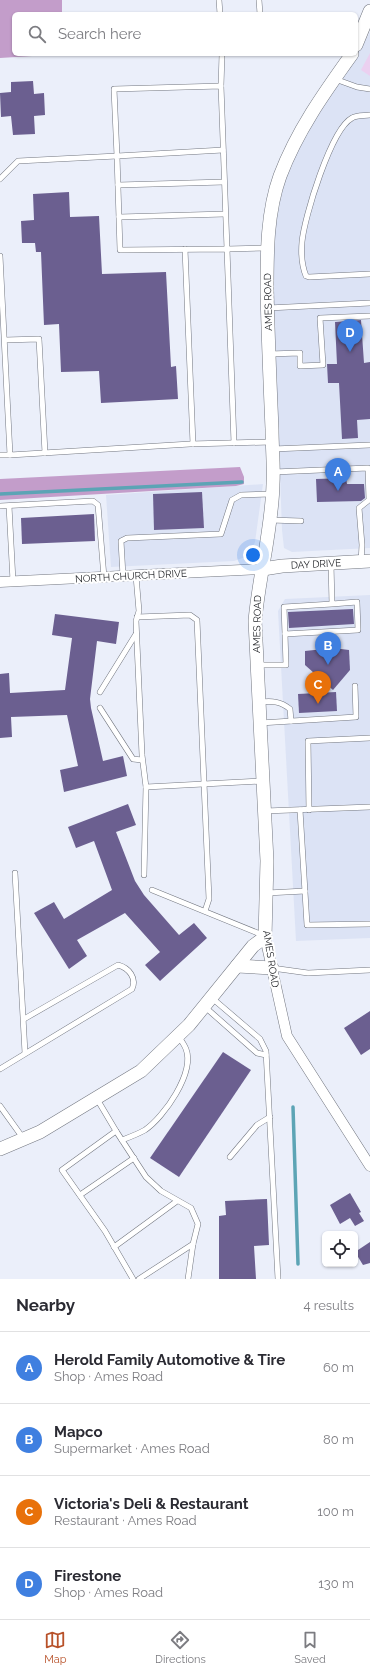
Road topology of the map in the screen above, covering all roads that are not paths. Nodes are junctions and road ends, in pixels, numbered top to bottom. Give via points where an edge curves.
1 (219, 0) edge
2 (259, 0) edge
3 (370, 11) edge
4 (220, 12) edge
5 (260, 12) edge
6 (358, 40) edge
7 (222, 56) edge
8 (350, 56) edge
9 (334, 78) junction
10 (221, 86) junction
11 (370, 89) edge
12 (370, 115) edge
13 (223, 150) junction
14 (117, 156) junction
15 (0, 178) edge
16 (224, 182) junction
17 (118, 186) junction
18 (226, 214) junction
19 (119, 216) junction
20 (267, 248) junction
21 (185, 249) junction
22 (227, 249) junction
23 (0, 256) edge
24 (370, 274) edge
25 (370, 303) edge
26 (268, 308) junction
27 (370, 316) edge
28 (5, 340) junction
29 (269, 354) junction
30 (234, 443) junction
31 (193, 444) junction
32 (272, 445) junction
33 (370, 445) edge
34 (45, 453) junction
35 (0, 455) edge
36 (10, 455) junction
37 (273, 472) junction
38 (272, 494) junction
39 (0, 506) edge
40 (9, 506) junction
41 (269, 520) junction
42 (301, 521) dead end
43 (366, 562) edge
44 (331, 564) junction
45 (263, 569) junction
46 (123, 576) junction
47 (136, 576) junction
48 (104, 577) junction
49 (13, 581) junction
50 (0, 582) edge
51 (332, 604) junction
52 (137, 617) junction
53 (136, 633) junction
54 (285, 634) junction
55 (257, 665) junction
56 (354, 686) dead end
57 (100, 692) dead end
58 (258, 702) junction
59 (100, 708) dead end
60 (291, 721) junction
61 (259, 723) junction
62 (370, 738) edge
63 (142, 760) junction
64 (263, 781) junction
65 (205, 784) junction
66 (146, 787) junction
67 (370, 807) edge
68 (300, 810) junction
69 (309, 810) junction
70 (264, 811) junction
71 (15, 873) dead end
72 (144, 875) dead end
73 (152, 890) dead end
74 (305, 891) junction
75 (266, 893) junction
76 (205, 911) junction
77 (370, 924) edge
78 (266, 937) junction
79 (237, 966) junction
80 (272, 968) junction
81 (370, 970) edge
82 (208, 1002) junction
83 (24, 1019) junction
84 (178, 1035) junction
85 (25, 1053) junction
86 (266, 1055) junction
87 (0, 1069) edge
88 (96, 1098) junction
89 (0, 1106) edge
90 (270, 1117) junction
91 (116, 1131) junction
92 (23, 1139) junction
93 (122, 1140) junction
94 (0, 1148) edge
95 (230, 1157) dead end
96 (134, 1158) junction
97 (370, 1166) edge
98 (80, 1195) junction
99 (178, 1201) junction
100 (193, 1244) junction
101 (114, 1246) junction
102 (133, 1279) edge
103 (139, 1279) edge
104 (188, 1279) edge
105 (278, 1279) edge

1 - 4 lane
2 - 5 lane
3 - 6 street
7 - 10 lane
8 - 9 street, AMES ROAD
9 - 11 lane
9 - 20 street, AMES ROAD via 304,123 280,178
10 - 13 lane
10 - 14 lane via 114,89
12 - 24 lane via 352,118 335,142 309,206 302,242 303,268 306,276
13 - 14 lane
13 - 16 lane
14 - 15 lane via 18,161
14 - 17 lane
16 - 17 lane
16 - 18 lane
17 - 19 lane
18 - 19 lane
18 - 22 lane
19 - 21 lane via 120,250
20 - 22 lane
20 - 26 street, AMES ROAD
21 - 22 lane
21 - 31 lane
22 - 30 lane
23 - 28 lane
25 - 26 lane
26 - 29 street, AMES ROAD
27 - 29 lane via 320,318 323,365 300,366 300,353
28 - 34 lane via 39,339
28 - 36 lane
29 - 32 street, AMES ROAD
30 - 31 lane
30 - 32 lane
31 - 34 lane
32 - 33 lane
32 - 37 street, AMES ROAD
34 - 36 lane
35 - 36 lane
37 - 38 street, AMES ROAD
37 - 43 lane via 368,468 369,500 359,508
38 - 41 street, AMES ROAD
38 - 46 lane via 242,495 232,500 222,534 127,538 121,542
39 - 40 lane
40 - 48 lane via 93,501 98,505
40 - 49 lane
41 - 42 lane
41 - 45 street, AMES ROAD
43 - 44 street, DAY DRIVE
44 - 45 street, DAY DRIVE
44 - 51 lane
45 - 47 street, NORTH CHURCH DRIVE
45 - 55 street, AMES ROAD via 257,592 255,621
46 - 47 street, NORTH CHURCH DRIVE
46 - 48 street, NORTH CHURCH DRIVE
47 - 52 lane via 139,611
48 - 49 street, NORTH CHURCH DRIVE
49 - 50 street, NORTH CHURCH DRIVE
51 - 54 lane via 284,607
51 - 54 lane via 357,602 358,630
52 - 53 lane
52 - 65 lane via 190,615 197,620
53 - 57 lane
53 - 63 lane
54 - 55 lane via 286,664
55 - 58 street, AMES ROAD
56 - 60 lane via 356,717
58 - 60 lane via 278,702 285,705 290,709
58 - 61 street, AMES ROAD
59 - 63 lane via 133,759
60 - 61 lane
61 - 64 street, AMES ROAD
62 - 69 lane via 308,741
63 - 66 lane
64 - 65 lane
64 - 70 street, AMES ROAD
65 - 66 lane
65 - 76 lane via 209,899
66 - 72 lane
67 - 69 lane
68 - 69 lane
68 - 70 lane
68 - 74 lane
70 - 75 street, AMES ROAD
71 - 83 lane
73 - 76 lane
74 - 75 lane
74 - 77 lane via 307,925
75 - 78 street, AMES ROAD
76 - 78 lane
78 - 79 street via 252,946
78 - 80 street, AMES ROAD
79 - 80 street
79 - 82 street
80 - 81 lane via 308,973
80 - 97 street, AMES ROAD via 287,1036
82 - 84 street
82 - 86 lane via 257,1053
82 - 86 lane via 260,1039
83 - 85 lane
83 - 85 lane via 118,965 130,971 134,980 132,989
84 - 88 street via 141,1071
84 - 93 lane via 186,1050 186,1064 180,1087 168,1107 145,1130
85 - 87 lane
86 - 90 lane
88 - 91 lane
88 - 92 street via 40,1132
89 - 92 lane
90 - 95 lane via 257,1125
90 - 105 lane
91 - 93 lane
91 - 98 lane via 62,1170
92 - 94 street
93 - 96 lane
96 - 98 lane
96 - 99 lane via 146,1177 160,1191
98 - 101 lane
99 - 100 lane via 191,1208 198,1224
99 - 101 lane
100 - 103 lane
100 - 104 lane
101 - 102 lane

